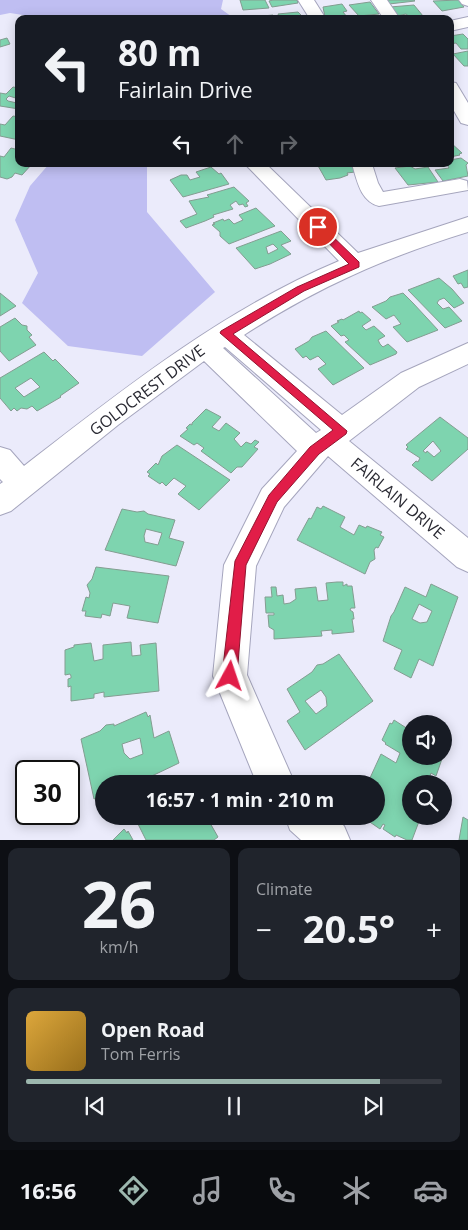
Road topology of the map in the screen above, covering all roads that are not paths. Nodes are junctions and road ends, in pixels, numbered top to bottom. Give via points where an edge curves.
1 (306, 0) edge
2 (379, 0) edge
3 (315, 15) edge
4 (389, 15) edge
5 (468, 22) edge
6 (454, 25) edge
7 (454, 94) edge
8 (468, 119) edge
9 (258, 167) edge
10 (363, 167) edge
11 (460, 186) dead end
12 (468, 224) edge
13 (355, 264) junction
14 (215, 340) junction
15 (468, 353) edge
16 (328, 440) junction
17 (0, 459) edge
18 (23, 484) junction
19 (0, 502) edge
20 (468, 557) edge
21 (272, 775) edge
22 (314, 825) edge
23 (330, 840) edge

1 - 3 street
2 - 4 street
5 - 6 street
7 - 8 street
9 - 13 street
10 - 11 street via 370,190 379,199
12 - 13 street, GOLDCREST DRIVE
13 - 14 street, GOLDCREST DRIVE via 300,289
14 - 16 street, FAIRLAIN DRIVE
14 - 18 street, GOLDCREST DRIVE via 160,378
15 - 16 street via 410,380
16 - 20 street, FAIRLAIN DRIVE
16 - 21 street via 273,498 240,565 230,676
17 - 18 street
18 - 19 street, GOLDCREST DRIVE
22 - 23 street

